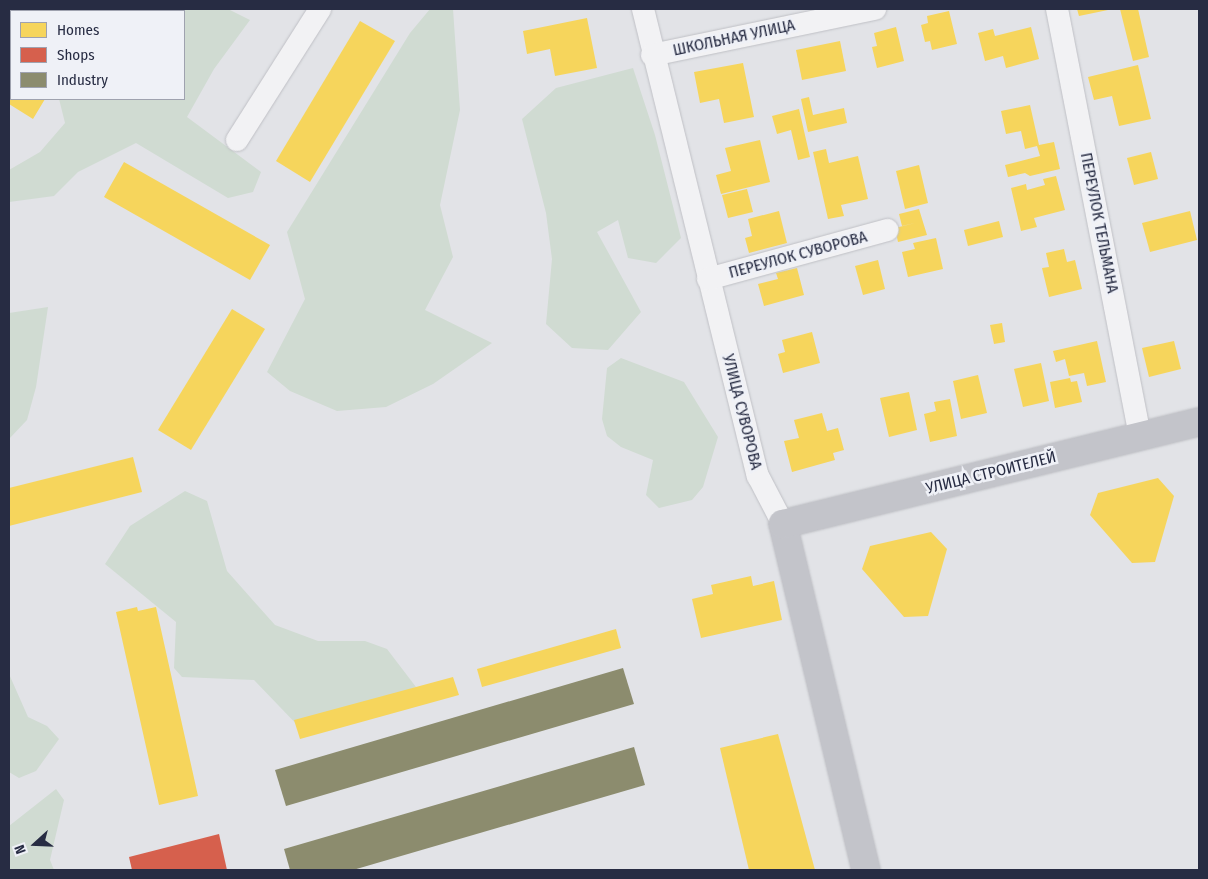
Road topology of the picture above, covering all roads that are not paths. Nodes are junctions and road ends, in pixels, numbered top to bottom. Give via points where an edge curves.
1 (320, 9) edge
2 (643, 9) edge
3 (876, 9) edge
4 (1057, 9) edge
5 (652, 55) junction
6 (237, 140) dead end
7 (887, 230) dead end
8 (708, 279) junction
9 (1199, 422) edge
10 (1140, 436) junction
11 (783, 524) junction
12 (866, 870) edge

1 - 6 street
2 - 5 street, УЛИЦА СУВОРОВА
3 - 5 street, ШКОЛЬНАЯ УЛИЦА
4 - 10 street, ПЕРЕУЛОК ТЕЛЬМАНА
5 - 8 street, УЛИЦА СУВОРОВА
7 - 8 street, ПЕРЕУЛОК СУВОРОВА
8 - 11 street, УЛИЦА СУВОРОВА via 758,476
9 - 10 street, УЛИЦА СТРОИТЕЛЕЙ
10 - 11 street, УЛИЦА СТРОИТЕЛЕЙ
11 - 12 street, УЛИЦА СУВОРОВА

